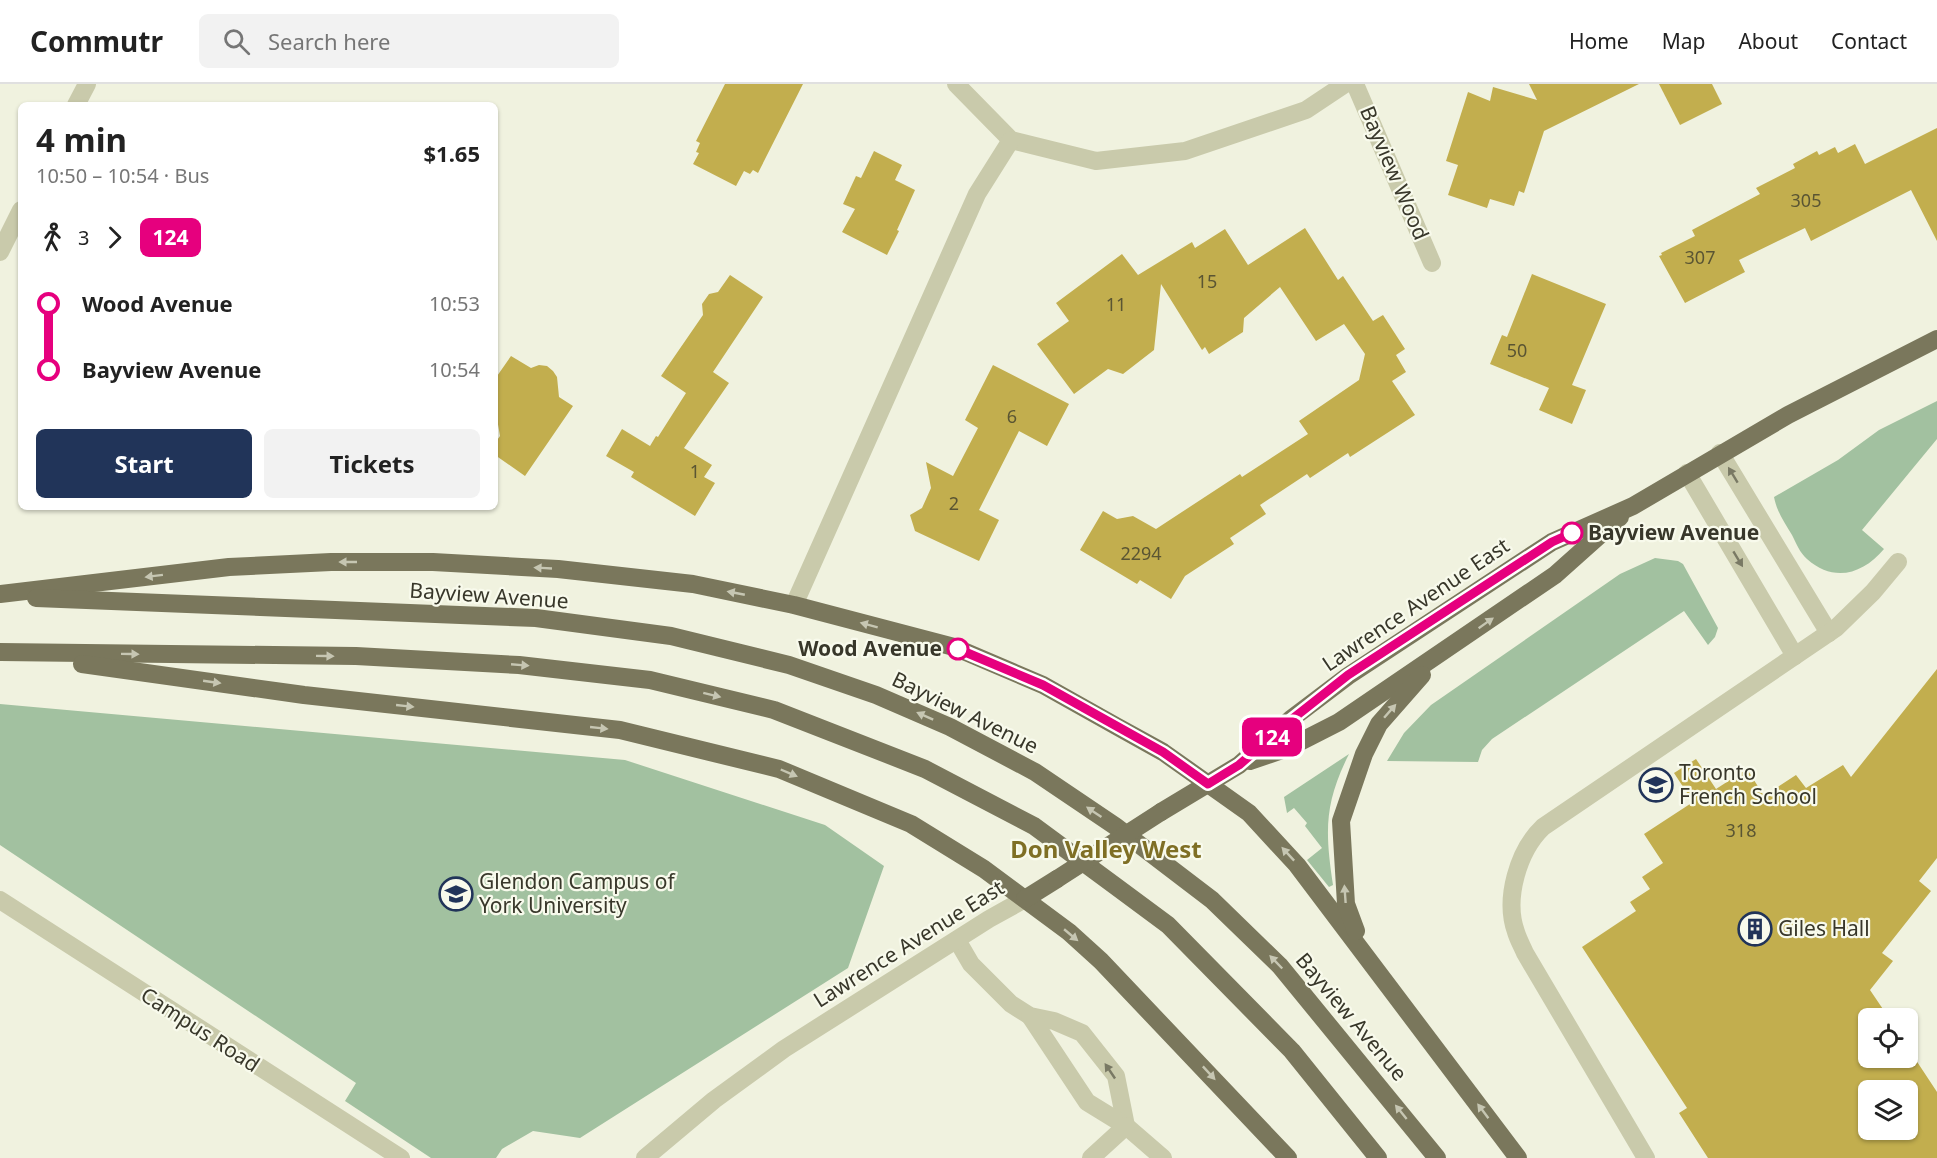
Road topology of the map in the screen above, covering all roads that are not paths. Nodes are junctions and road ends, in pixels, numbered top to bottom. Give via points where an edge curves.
1 (87, 84) edge
2 (956, 84) edge
3 (1345, 84) edge
4 (1355, 84) edge
5 (78, 102) edge
6 (1011, 140) junction
7 (15, 236) edge
8 (0, 252) edge
9 (1432, 263) dead end
10 (1937, 339) edge
11 (1720, 453) junction
12 (1687, 473) junction
13 (1633, 506) junction
14 (1898, 561) dead end
15 (0, 595) edge
16 (794, 605) junction
17 (1828, 633) junction
18 (4, 653) edge
19 (1795, 656) junction
20 (1437, 657) junction
21 (1239, 765) junction
22 (1208, 784) junction
23 (1025, 899) junction
24 (0, 900) edge
25 (957, 940) junction
26 (1363, 950) junction
27 (1030, 1016) junction
28 (1126, 1126) junction
29 (401, 1158) edge
30 (645, 1158) edge
31 (1091, 1158) edge
32 (1162, 1158) edge
33 (1288, 1158) edge
34 (1378, 1158) edge
35 (1437, 1158) edge
36 (1518, 1158) edge
37 (1646, 1158) edge

1 - 5 street
2 - 6 street
3 - 6 street via 1306,110 1185,151 1096,160
4 - 9 street, Bayview Wood
6 - 16 street via 977,194
7 - 8 street
10 - 11 main road, Lawrence Avenue East
11 - 12 main road, Lawrence Avenue East
17 -> 11 street
12 - 13 main road, Lawrence Avenue East
12 -> 19 street
20 -> 13 main road, Lawrence Avenue East via 1556,575
13 - 21 main road, Lawrence Avenue East via 1552,542 1462,600 1348,675
14 - 17 street via 1873,592
16 -> 15 main road via 671,582 558,569 433,562 229,567
35 -> 15 main road, Bayview Avenue via 1280,966 1212,900 1115,826 1035,772 950,727 876,695 789,665 672,636 536,618
22 -> 16 main road via 1163,752 1043,685 954,647
17 - 19 street
18 -> 23 main road via 304,695 620,730 779,769 911,824
18 -> 34 main road via 356,656 519,665 650,680 774,710 925,769 1034,826 1159,918 1292,1052
19 - 37 street via 1543,827 1534,835 1515,874 1512,907 1515,930 1525,953
20 - 21 main road, Lawrence Avenue East via 1339,722 1288,748
26 -> 20 main road via 1346,904 1341,820 1379,724
21 - 22 main road, Lawrence Avenue East
22 - 23 main road, Lawrence Avenue East, bridge
26 -> 22 main road via 1297,865 1249,813
23 - 25 street, Lawrence Avenue East
23 -> 33 main road via 1101,961
24 - 29 street, Campus Road
25 - 27 street via 971,964 1011,1004
25 - 30 street, Lawrence Avenue East via 784,1049 714,1100
36 -> 26 main road
27 - 28 street via 1087,1102
28 -> 27 street via 1116,1076 1082,1033
28 - 31 street
28 - 32 street

